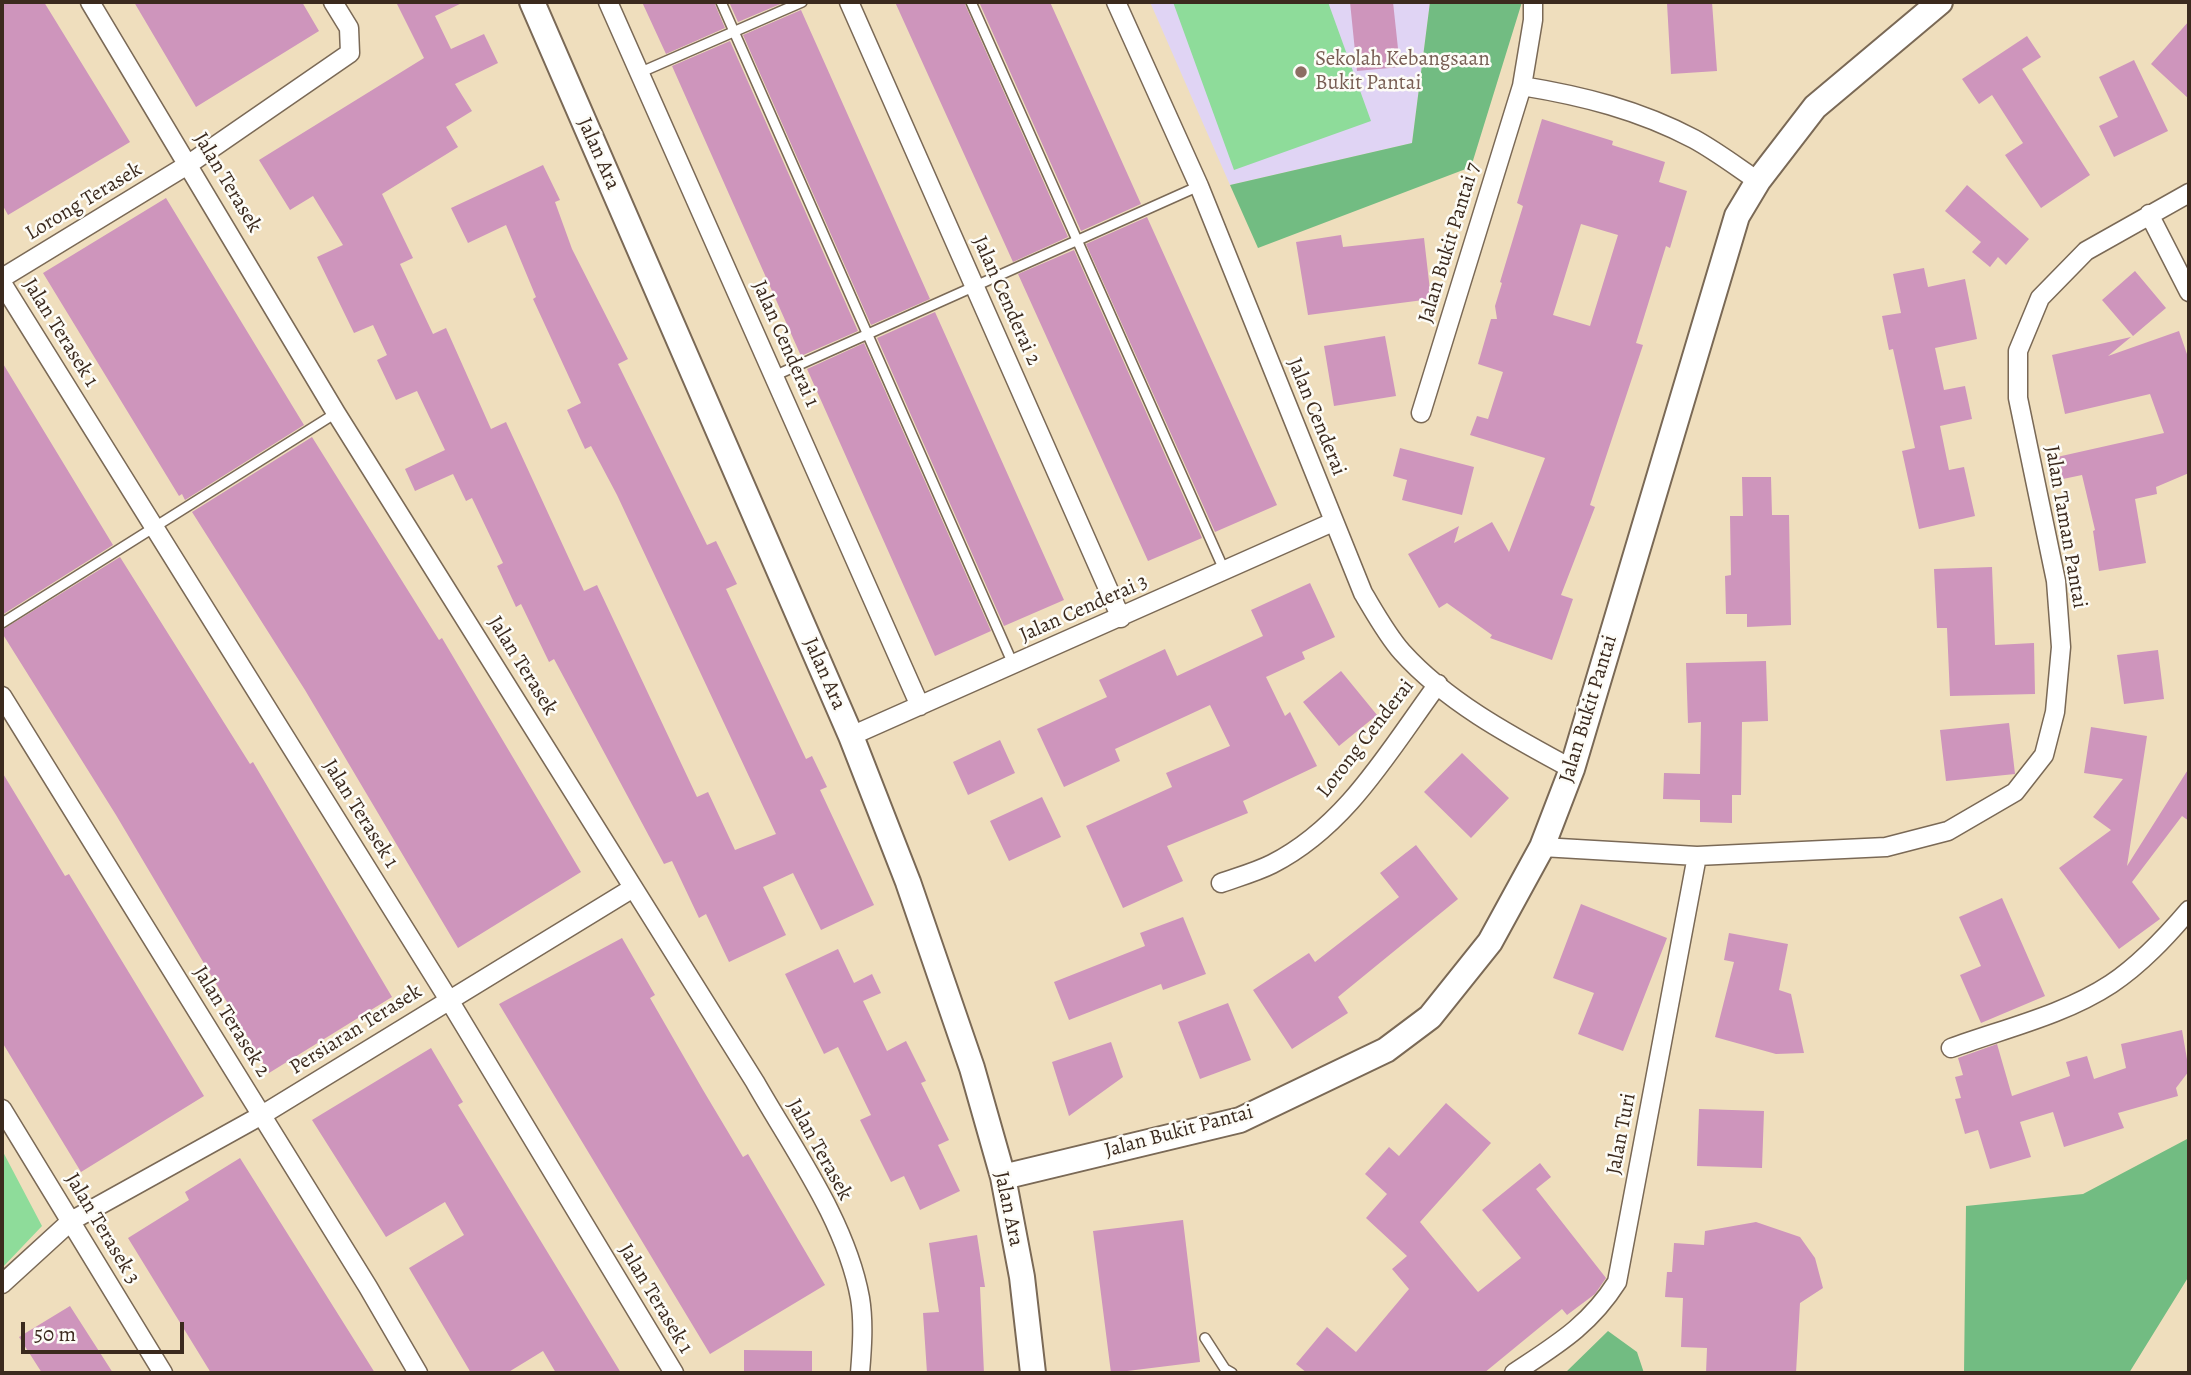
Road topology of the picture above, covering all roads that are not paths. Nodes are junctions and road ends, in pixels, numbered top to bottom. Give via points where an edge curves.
1 (90, 2) edge
2 (333, 2) edge
3 (532, 2) edge
4 (608, 2) edge
5 (721, 2) edge
6 (802, 2) edge
7 (849, 2) edge
8 (971, 2) edge
9 (1116, 2) edge
10 (1533, 2) edge
11 (1940, 2) edge
12 (734, 31) junction
13 (639, 73) junction
14 (1522, 86) junction
15 (189, 164) junction
16 (1758, 181) junction
17 (1199, 186) junction
18 (2189, 192) edge
19 (2149, 214) junction
20 (1078, 240) junction
21 (2, 280) edge
22 (974, 286) junction
23 (2189, 292) edge
24 (867, 333) junction
25 (774, 376) junction
26 (336, 413) junction
27 (1421, 413) dead end
28 (1333, 522) junction
29 (154, 527) junction
30 (1225, 572) junction
31 (1121, 618) junction
32 (2, 623) edge
33 (1013, 664) junction
34 (1438, 684) junction
35 (2, 696) edge
36 (920, 706) junction
37 (851, 736) junction
38 (1572, 769) junction
39 (1542, 847) junction
40 (1697, 856) junction
41 (1221, 883) dead end
42 (633, 888) junction
43 (2189, 910) edge
44 (449, 1000) junction
45 (1951, 1048) dead end
46 (2, 1109) edge
47 (262, 1115) junction
48 (1003, 1177) junction
49 (71, 1221) junction
50 (2, 1284) edge
51 (1205, 1338) dead end
52 (1227, 1372) edge
53 (163, 1373) edge
54 (418, 1373) edge
55 (674, 1373) edge
56 (860, 1373) edge
57 (1033, 1373) edge
58 (1514, 1373) edge

1 - 15 street, Jalan Terasek
2 - 15 street, Lorong Terasek via 349,28 350,52
3 - 37 street, Jalan Ara
4 - 13 street, Jalan Cenderai 1
5 - 12 lane
6 - 12 lane
7 - 22 street, Jalan Cenderai 2
8 - 20 lane
9 - 17 street, Jalan Cenderai
10 - 14 street, Jalan Bukit Pantai 7
11 - 16 street, Jalan Bukit Pantai via 1815,107
12 - 13 lane
12 - 24 lane
13 - 25 street, Jalan Cenderai 1
14 - 16 street via 1582,96 1640,114 1695,140
14 - 27 street, Jalan Bukit Pantai 7
15 - 21 street, Lorong Terasek
15 - 26 street, Jalan Terasek
16 - 38 street, Jalan Bukit Pantai via 1737,216
17 - 20 lane
17 - 28 street, Jalan Cenderai
18 - 19 street, Jalan Taman Pantai
19 - 23 street
19 - 40 street, Jalan Taman Pantai via 2086,251 2040,298 2018,351 2018,398 2056,581 2061,647 2055,712 2044,755 2032,773 1988,811 1948,831 1909,843
20 - 22 lane
20 - 30 lane
21 - 29 street, Jalan Terasek 1
22 - 24 lane
22 - 31 street, Jalan Cenderai 2
24 - 25 lane
24 - 33 lane
25 - 36 street, Jalan Cenderai 1
26 - 29 lane
26 - 42 street, Jalan Terasek
28 - 30 street, Jalan Cenderai 3
28 - 34 street, Jalan Cenderai via 1378,619 1402,652
29 - 32 lane
29 - 44 street, Jalan Terasek 1
30 - 31 street, Jalan Cenderai 3
31 - 33 street, Jalan Cenderai 3
33 - 36 street, Jalan Cenderai 3
34 - 38 street, Jalan Cenderai via 1500,730
34 - 41 street, Lorong Cenderai via 1354,798 1317,836 1271,865
35 - 47 street, Jalan Terasek 2
36 - 37 street, Jalan Cenderai 3
37 - 48 street, Jalan Ara via 968,1055
38 - 39 street, Jalan Bukit Pantai
39 - 40 street, Jalan Taman Pantai
39 - 48 street, Jalan Bukit Pantai via 1490,942 1460,983 1430,1017 1386,1051 1240,1120
40 - 58 street, Jalan Turi via 1617,1282 1598,1311 1574,1334
42 - 44 street, Persiaran Terasek
42 - 56 street, Jalan Terasek via 755,1082 847,1250 860,1300
43 - 45 street via 2160,943 2110,984 2049,1013
44 - 47 street, Persiaran Terasek
44 - 55 street, Jalan Terasek 1
46 - 49 street, Jalan Terasek 3
47 - 49 street, Persiaran Terasek
47 - 54 street, Jalan Terasek 2
48 - 57 street, Jalan Ara via 1022,1277
49 - 50 street, Persiaran Terasek
49 - 53 street, Jalan Terasek 3
51 - 52 lane

